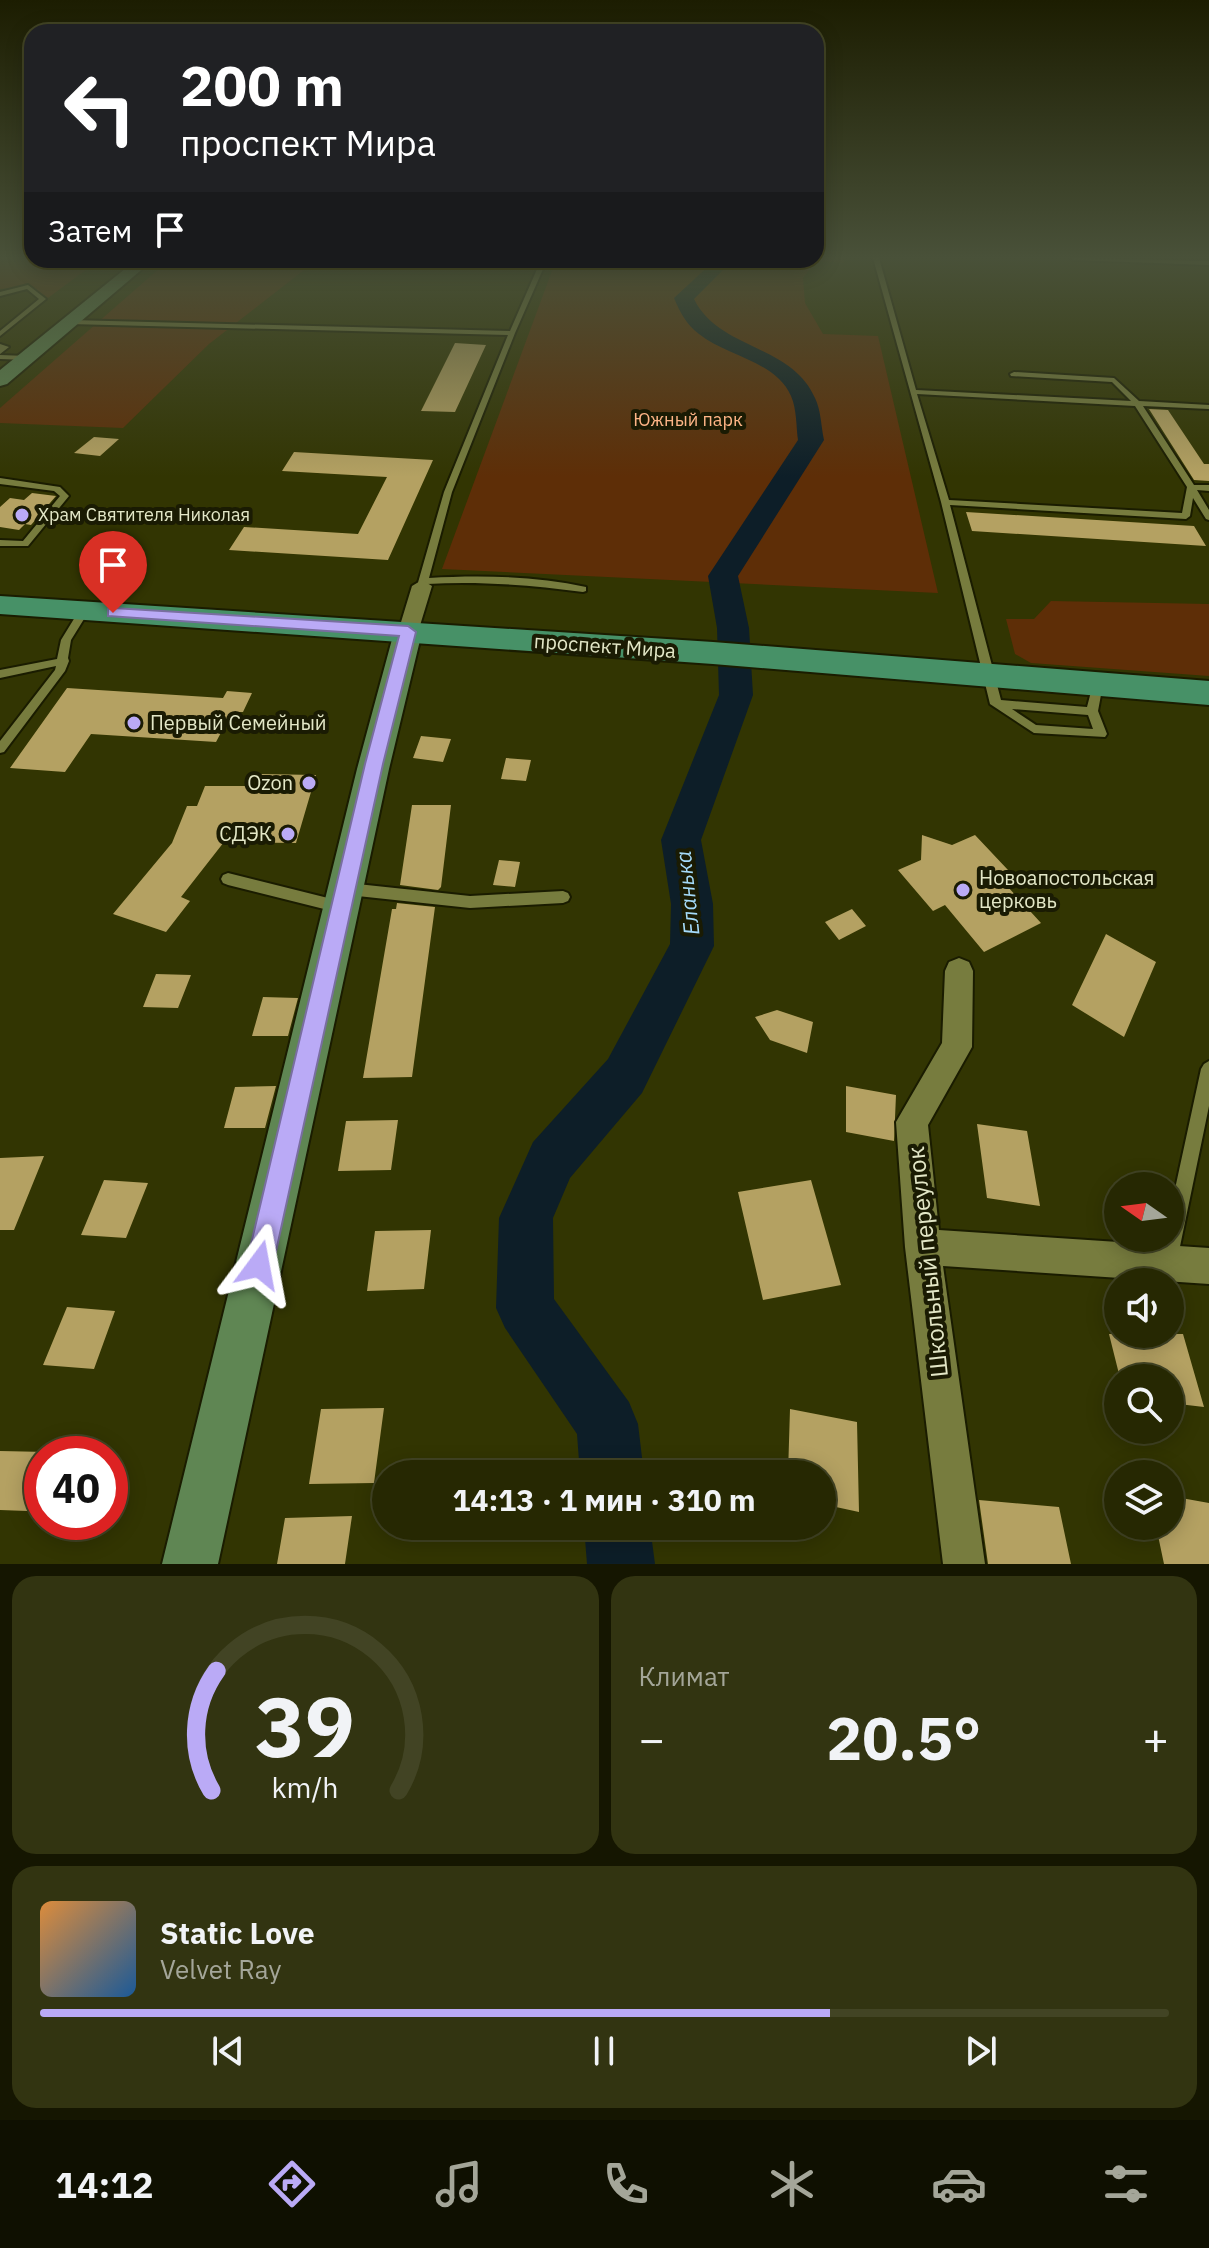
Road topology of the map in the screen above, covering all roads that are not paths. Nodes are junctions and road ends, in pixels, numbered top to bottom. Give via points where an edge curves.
1 (59, 331) edge
2 (431, 331) edge
3 (896, 331) edge
4 (512, 333) joint
5 (0, 352) edge
6 (27, 358) junction
7 (1014, 374) dead end
8 (0, 380) edge
9 (913, 392) junction
10 (1139, 405) junction
11 (1209, 407) edge
12 (4, 482) edge
13 (1191, 487) junction
14 (1209, 488) edge
15 (0, 492) edge
16 (945, 502) junction
17 (1209, 517) edge
18 (0, 543) edge
19 (423, 583) junction
20 (583, 589) dead end
21 (0, 605) edge
22 (84, 611) junction
23 (408, 632) junction
24 (64, 661) junction
25 (0, 674) edge
26 (991, 690) junction
27 (1209, 693) edge
28 (1095, 698) junction
29 (0, 749) edge
30 (228, 879) dead end
31 (563, 897) dead end
32 (345, 898) junction
33 (959, 971) dead end
34 (1209, 1069) edge
35 (923, 1247) junction
36 (1168, 1264) junction
37 (1209, 1266) edge
38 (190, 1564) edge
39 (964, 1564) edge

1 - 6 street
2 - 4 lane
3 - 9 lane
4 - 19 lane via 448,492
5 - 6 lane
6 - 8 street
7 - 10 lane via 1114,380
9 - 10 lane
9 - 16 lane
10 - 11 lane
10 - 13 lane
12 - 15 lane
12 - 18 lane via 57,489 65,496 25,544
13 - 14 lane
13 - 16 lane via 1186,516
13 - 17 lane
16 - 26 lane
19 - 20 lane via 529,581
19 - 23 street
21 - 22 main road, проспект Мира
22 - 23 main road, проспект Мира
22 - 24 lane via 66,640
23 - 26 main road, проспект Мира via 774,658
23 - 32 street
24 - 25 lane
24 - 29 lane
26 - 28 main road, проспект Мира
26 - 28 lane via 1034,729 1101,734
27 - 28 main road, проспект Мира
30 - 32 lane
31 - 32 lane via 470,902
32 - 38 street
33 - 35 street, Школьный переулок via 957,1047 912,1122
34 - 36 lane
35 - 36 street
35 - 39 street, Школьный переулок
36 - 37 street

